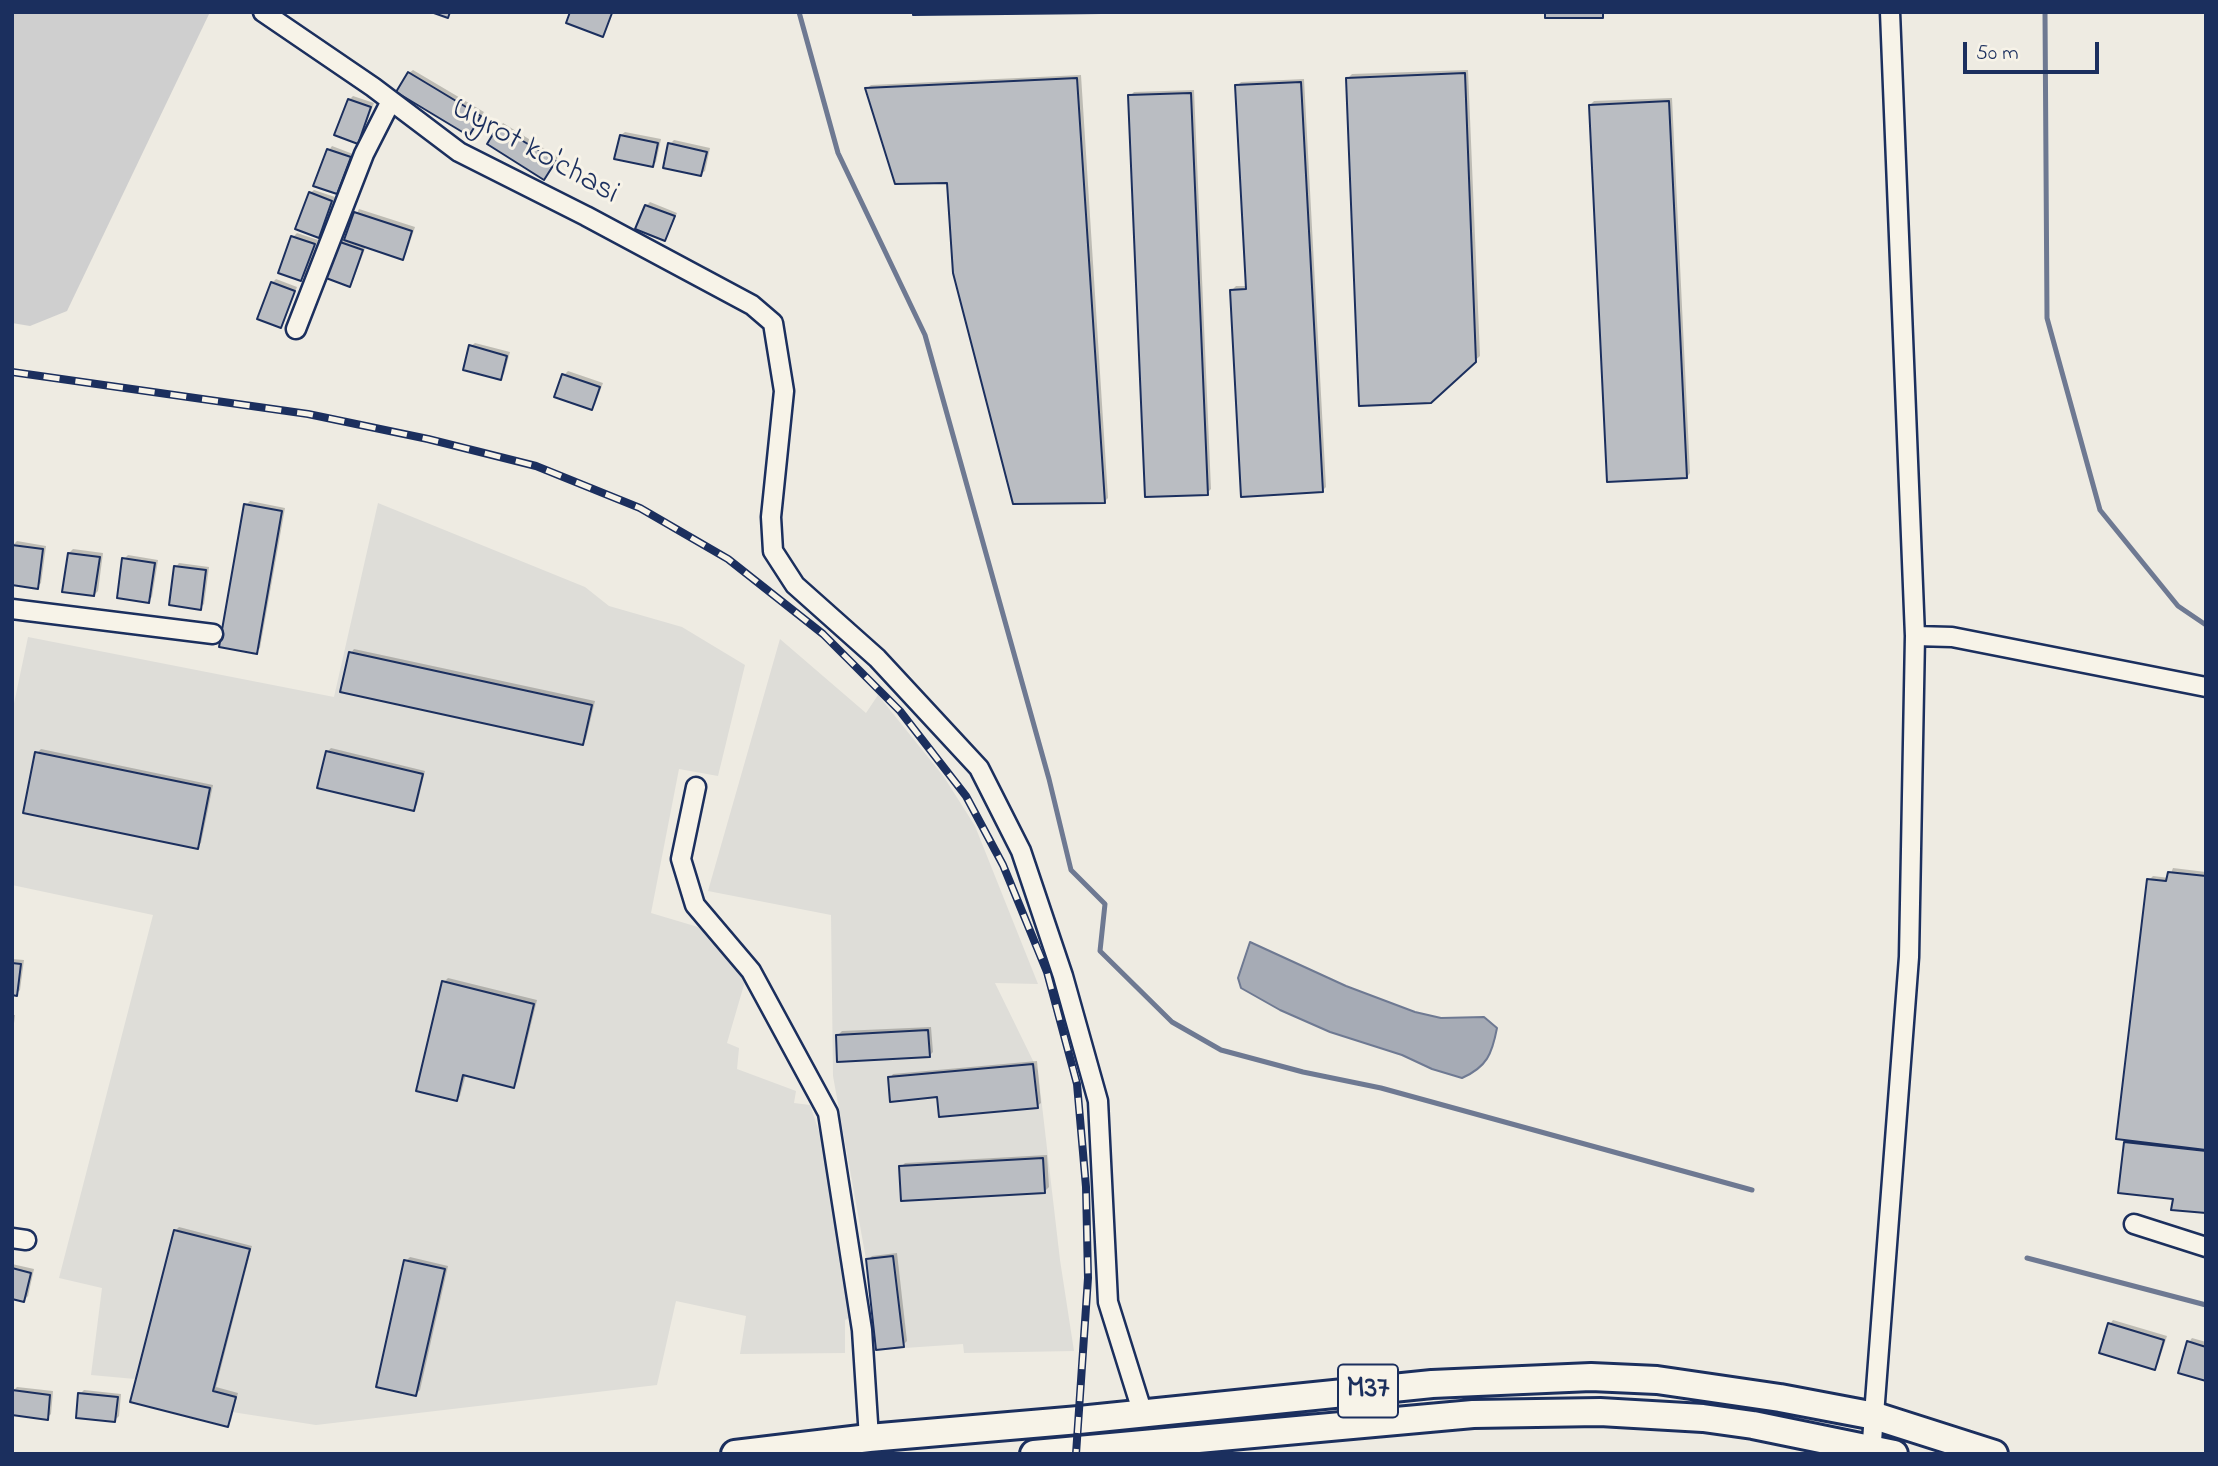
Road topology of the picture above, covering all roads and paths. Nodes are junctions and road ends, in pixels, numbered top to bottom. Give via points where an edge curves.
1 (263, 12) edge
2 (1890, 12) edge
3 (391, 101) junction
4 (296, 330) dead end
5 (12, 609) edge
6 (213, 634) dead end
7 (1915, 636) junction
8 (2206, 687) edge
9 (696, 787) dead end
10 (2134, 1224) dead end
11 (2206, 1247) edge
12 (1143, 1413) junction
13 (1875, 1416) junction
14 (869, 1437) junction
15 (1879, 1452) edge
16 (735, 1454) edge
17 (1034, 1454) edge
18 (1994, 1454) edge

1 - 3 street, Uyrot ko'chasi
2 - 7 street
3 - 4 street via 364,154
3 - 12 street, Uyrot ko'chasi via 459,152 752,305 773,323 784,391 771,517 774,551 795,585 877,658 979,768 1021,850 1098,1101 1108,1302
5 - 6 street
7 - 8 street via 1952,637
7 - 13 street via 1909,957
9 - 14 street via 681,859 695,905 751,971 828,1113 862,1330
10 - 11 street
12 - 13 highway, M37 via 1432,1384 1591,1377 1657,1380
12 - 14 highway, M37
13 - 15 street
13 - 18 highway, M37
14 - 16 highway, M37
15 - 17 highway, M37 via 1703,1418 1600,1412 1474,1414

